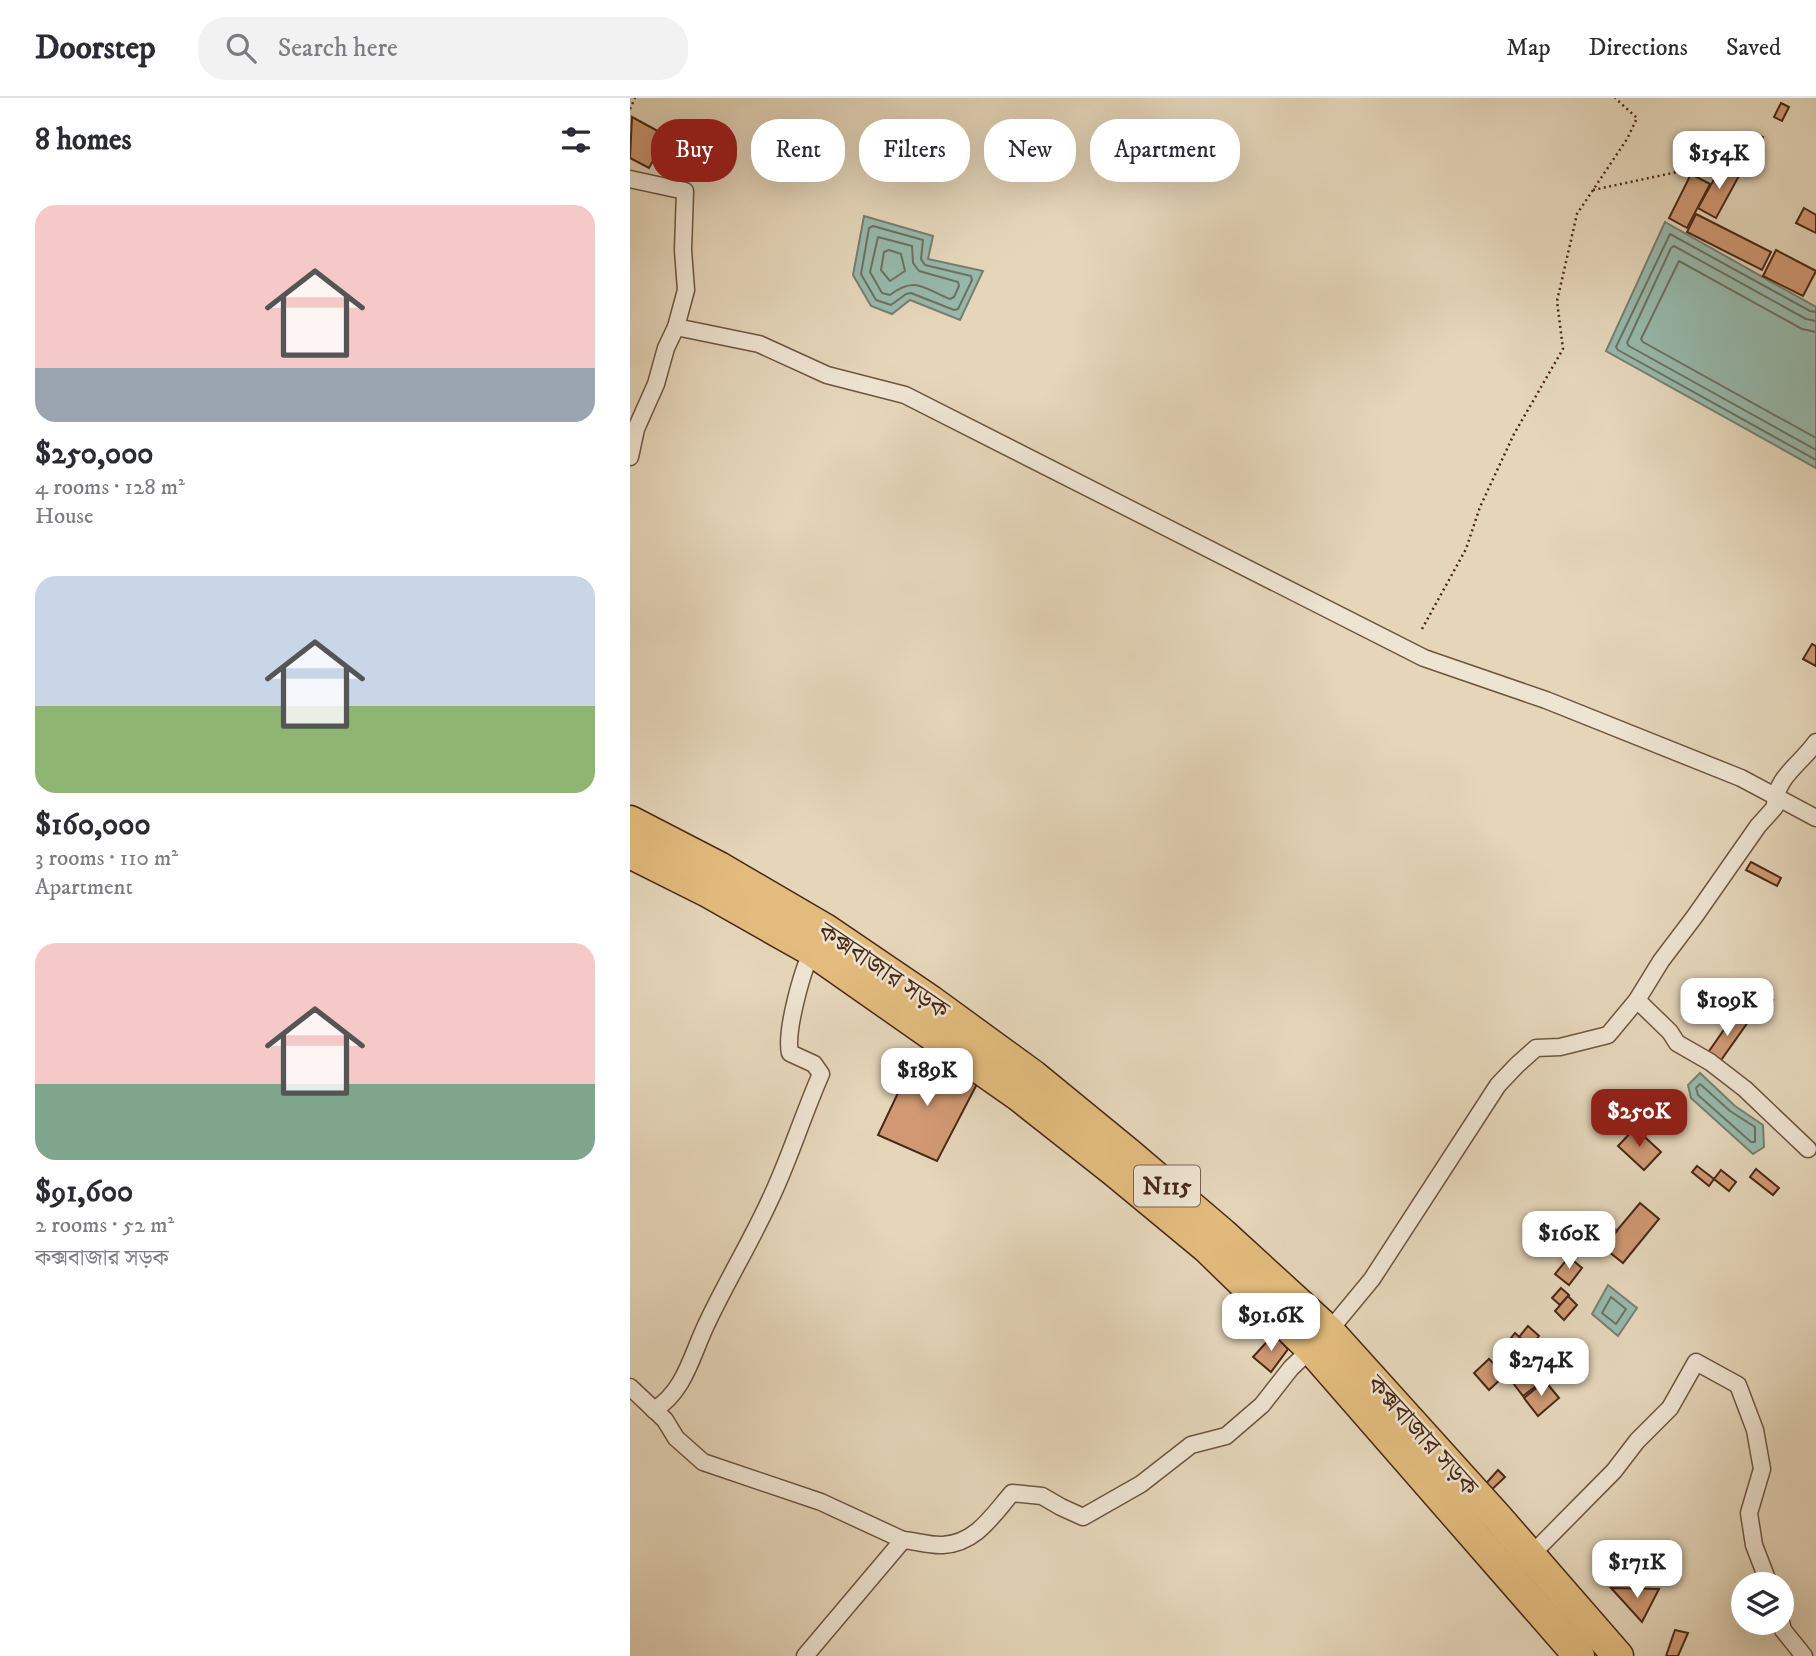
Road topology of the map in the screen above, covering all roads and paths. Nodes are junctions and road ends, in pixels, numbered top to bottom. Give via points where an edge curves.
1 (635, 98) edge
2 (1615, 98) edge
3 (630, 109) edge
4 (1677, 172) dead end
5 (630, 179) edge
6 (1593, 190) junction
7 (676, 327) junction
8 (630, 457) edge
9 (1423, 629) dead end
10 (1816, 742) edge
11 (1775, 795) junction
12 (1816, 818) edge
13 (630, 821) edge
14 (630, 853) edge
15 (818, 940) junction
16 (1637, 1000) junction
17 (1808, 1149) dead end
18 (1320, 1340) junction
19 (630, 1387) edge
20 (654, 1410) junction
21 (903, 1540) junction
22 (1530, 1556) junction
23 (1764, 1572) edge
24 (1787, 1635) edge
25 (805, 1656) edge
26 (1579, 1656) edge
27 (1618, 1656) edge
28 (1804, 1656) edge

1 - 3 path
2 - 6 path via 1637,118
4 - 6 path
5 - 7 street via 685,191 686,290
6 - 9 path via 1577,214 1557,301 1563,349 1514,434 1466,549
7 - 8 street via 636,429
7 - 11 street via 759,344 827,376 905,396 1424,658 1546,700
10 - 11 street
11 - 12 street
11 - 16 street via 1775,807
13 - 15 highway, কক্সবাজার সড়ক / N115 via 719,867
14 - 15 highway, কক্সবাজার সড়ক / N115
15 - 18 highway, কক্সবাজার সড়ক / N115 via 931,1001 1034,1076 1223,1234
15 - 20 street via 788,1044 790,1053 814,1064 821,1074 783,1172 706,1323 693,1359 669,1401
16 - 17 street via 1677,1043 1745,1089
16 - 18 street via 1608,1035 1536,1048 1517,1065 1498,1086 1372,1279
18 - 21 street via 1262,1405 1226,1436 1191,1445 1141,1483 1083,1517 1042,1496 1012,1493 964,1542 940,1545
18 - 22 highway, কক্সবাজার সড়ক / N115 via 1497,1517
18 - 26 highway, কক্সবাজার সড়ক / N115
19 - 20 street
20 - 21 street via 703,1462 821,1502
21 - 25 street
22 - 23 street via 1670,1408 1696,1362 1738,1385 1755,1430 1762,1469 1749,1513
22 - 27 highway, কক্সবাজার সড়ক / N115
24 - 28 street

